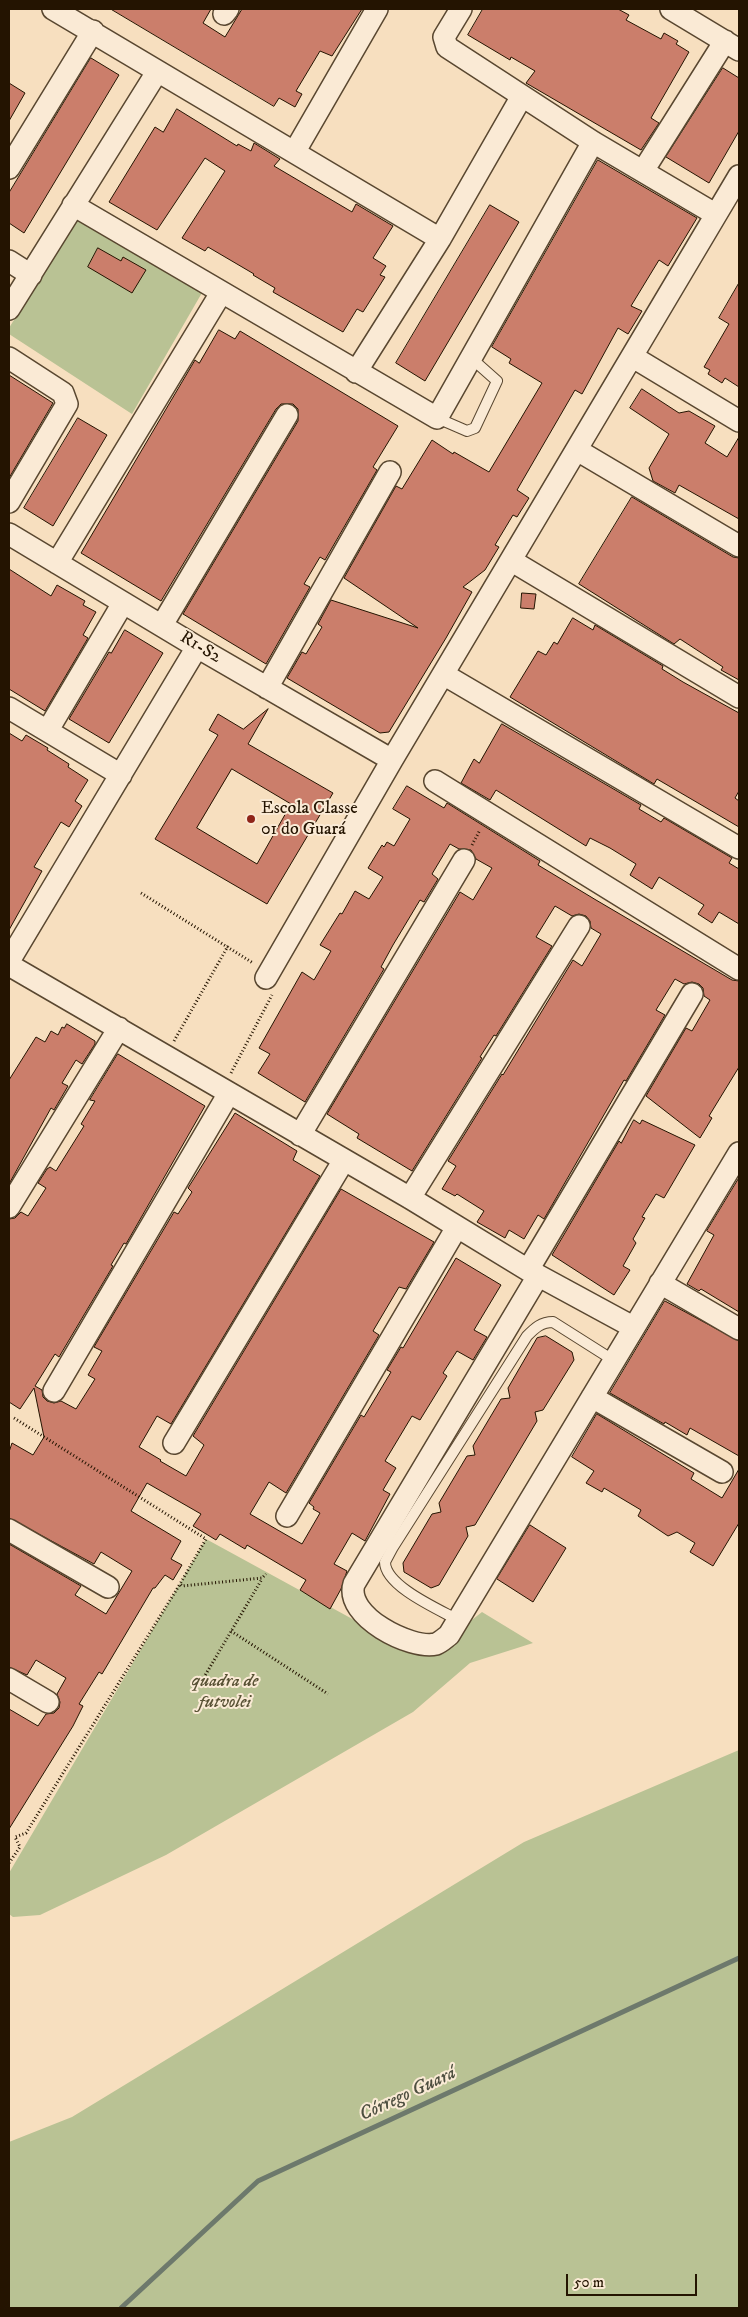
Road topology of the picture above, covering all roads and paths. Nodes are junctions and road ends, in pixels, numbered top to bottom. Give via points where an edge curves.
1 (53, 9) edge
2 (376, 9) edge
3 (461, 9) edge
4 (671, 9) edge
5 (93, 31) junction
6 (732, 45) edge
7 (157, 72) junction
8 (522, 96) junction
9 (593, 142) junction
10 (294, 151) junction
11 (9, 168) edge
12 (643, 171) junction
13 (739, 176) edge
14 (74, 205) junction
15 (715, 214) junction
16 (440, 238) junction
17 (9, 261) edge
18 (31, 275) junction
19 (221, 293) junction
20 (9, 310) edge
21 (470, 357) junction
22 (632, 357) junction
23 (9, 358) edge
24 (356, 372) junction
25 (287, 415) dead end
26 (437, 418) junction
27 (739, 421) edge
28 (578, 450) junction
29 (390, 472) dead end
30 (9, 502) edge
31 (9, 534) edge
32 (739, 546) edge
33 (512, 561) junction
34 (57, 563) junction
35 (123, 603) junction
36 (162, 624) junction
37 (197, 647) junction
38 (443, 674) junction
39 (267, 688) junction
40 (739, 697) edge
41 (9, 708) edge
42 (48, 730) junction
43 (392, 760) junction
44 (121, 775) junction
45 (435, 781) dead end
46 (489, 814) junction
47 (739, 848) edge
48 (464, 860) joint
49 (141, 893) dead end
50 (579, 926) dead end
51 (228, 946) junction
52 (9, 961) edge
53 (9, 965) edge
54 (739, 969) edge
55 (266, 978) junction
56 (692, 994) dead end
57 (119, 1028) junction
58 (166, 1056) junction
59 (226, 1091) junction
60 (300, 1136) junction
61 (344, 1160) junction
62 (736, 1166) edge
63 (410, 1198) junction
64 (9, 1207) edge
65 (457, 1227) junction
66 (533, 1273) junction
67 (660, 1283) junction
68 (633, 1327) junction
69 (739, 1329) edge
70 (613, 1360) junction
71 (54, 1391) dead end
72 (592, 1397) junction
73 (14, 1418) dead end
74 (174, 1443) dead end
75 (722, 1472) dead end
76 (287, 1516) dead end
77 (9, 1530) edge
78 (266, 1574) dead end
79 (262, 1578) junction
80 (180, 1584) junction
81 (108, 1587) dead end
82 (458, 1620) junction
83 (231, 1631) junction
84 (9, 1679) edge
85 (200, 1684) dead end
86 (328, 1694) dead end
87 (48, 1702) dead end
88 (9, 1863) edge

1 - 5 street
2 - 10 street
3 - 8 street via 444,37 447,47
4 - 6 street
5 - 7 street
5 - 11 street
6 - 12 street
7 - 10 street
7 - 14 street
8 - 9 street
8 - 16 street
9 - 12 street
9 - 21 street
10 - 16 street
12 - 15 street
13 - 15 street
14 - 18 street
14 - 19 street
15 - 22 street
16 - 24 street
17 - 18 street
18 - 20 street
19 - 24 street
19 - 34 street
21 - 26 street
21 - 26 lane via 497,381 475,428 467,431
22 - 27 street
22 - 28 street
23 - 30 street via 63,393 67,404
24 - 26 street
25 - 36 street
28 - 32 street
28 - 33 street
29 - 39 street
31 - 34 street, R1-S2
33 - 38 street
33 - 40 street
34 - 35 street, R1-S2
35 - 36 street, R1-S2
35 - 42 street
36 - 37 street, R1-S2
37 - 39 street, R1-S2
37 - 44 street
38 - 43 street
38 - 47 street
39 - 43 street, R1-S2
41 - 42 street
42 - 44 street
43 - 55 street
44 - 52 street
45 - 46 street
46 - 48 path
46 - 54 street
48 - 60 street
49 - 51 path
50 - 63 street
51 - 55 path via 258,966
51 - 58 path
53 - 57 street
55 - 59 path via 272,987 272,997
56 - 66 street
57 - 58 street
57 - 64 street
58 - 59 street
59 - 60 street
59 - 71 street
60 - 61 street
61 - 63 street
61 - 74 street
62 - 67 street
63 - 65 street
65 - 66 street
65 - 76 street
66 - 68 street
66 - 82 street via 357,1578 352,1592 354,1602 366,1618 415,1642 437,1644 449,1635
67 - 68 street
67 - 69 street
68 - 70 street
70 - 72 street
70 - 82 lane via 553,1322 544,1322 535,1328 393,1547 385,1562 388,1575 404,1590
72 - 75 street
72 - 82 street
73 - 80 path via 206,1540
77 - 81 street
78 - 79 path
79 - 80 path
79 - 83 path
80 - 88 path via 26,1833 15,1836 20,1847
83 - 85 path
83 - 86 path
84 - 87 street

